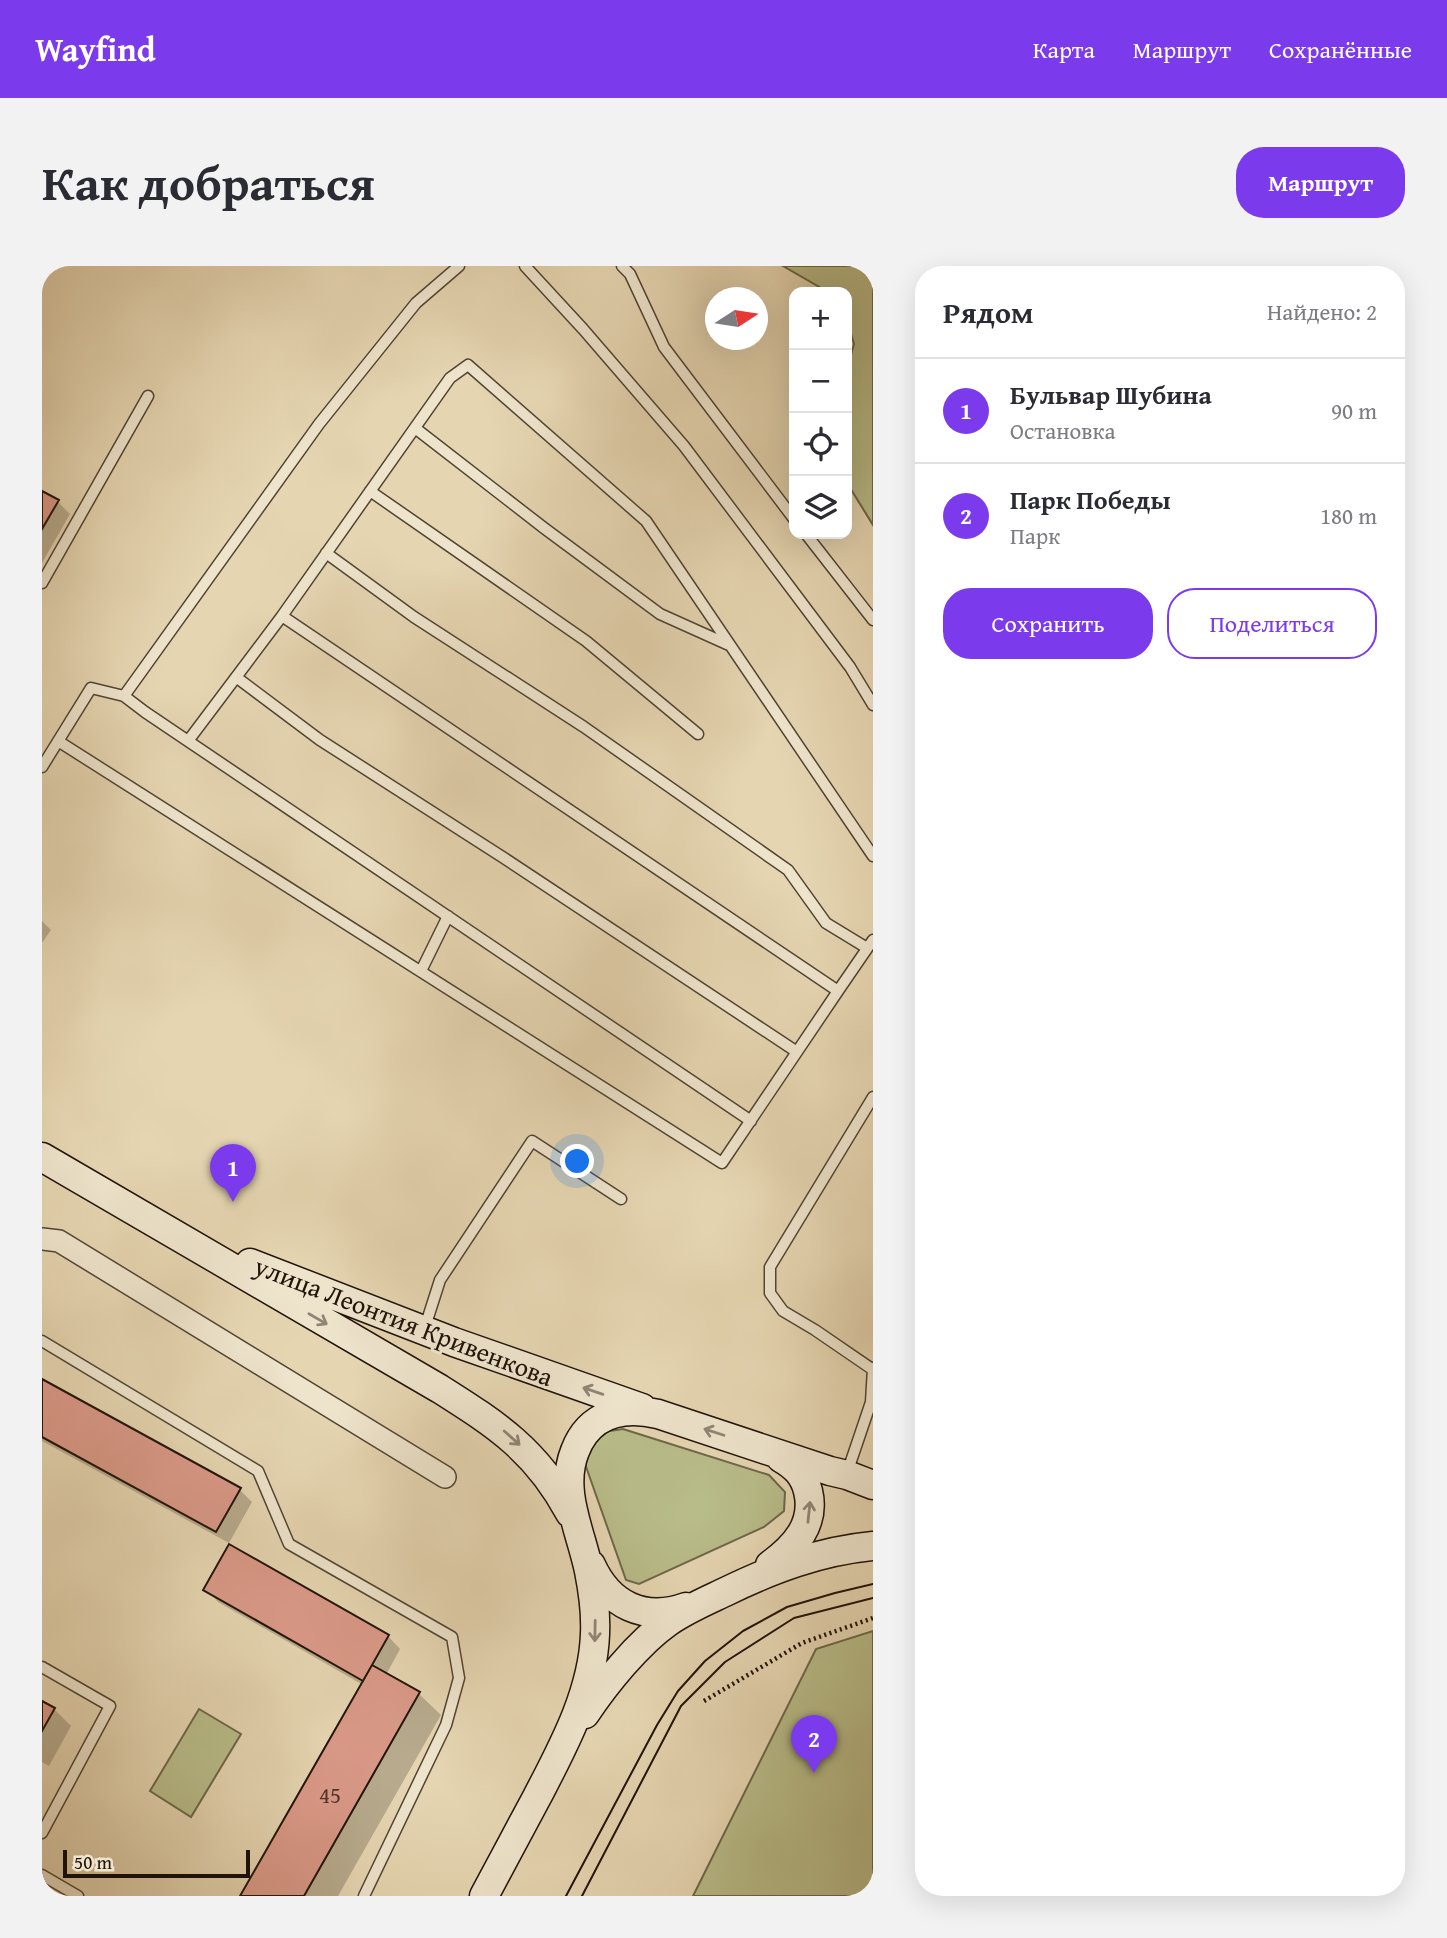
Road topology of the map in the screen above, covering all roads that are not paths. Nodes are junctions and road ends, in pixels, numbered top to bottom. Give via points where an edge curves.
1 (459, 266) edge
2 (525, 266) edge
3 (622, 266) edge
4 (148, 397) dead end
5 (415, 428) junction
6 (370, 491) junction
7 (789, 512) edge
8 (810, 539) edge
9 (326, 553) junction
10 (42, 583) edge
11 (282, 616) junction
12 (873, 620) edge
13 (729, 645) junction
14 (236, 677) junction
15 (124, 696) junction
16 (873, 705) edge
17 (698, 734) dead end
18 (58, 741) junction
19 (188, 741) junction
20 (42, 766) edge
21 (873, 856) edge
22 (448, 916) junction
23 (870, 944) edge
24 (421, 971) junction
25 (838, 991) junction
26 (797, 1052) junction
27 (873, 1097) edge
28 (751, 1121) junction
29 (42, 1157) edge
30 (621, 1199) dead end
31 (153, 1223) junction
32 (42, 1239) edge
33 (424, 1331) junction
34 (42, 1341) edge
35 (873, 1369) edge
36 (657, 1413) junction
37 (771, 1451) junction
38 (847, 1475) junction
39 (445, 1477) dead end
40 (873, 1485) edge
41 (579, 1535) junction
42 (873, 1546) edge
43 (751, 1579) junction
44 (712, 1598) junction
45 (42, 1667) edge
46 (557, 1758) junction
47 (42, 1833) edge
48 (42, 1875) edge
49 (78, 1896) edge
50 (363, 1896) edge
51 (484, 1896) edge

1 - 15 lane via 416,303 319,424
2 - 16 lane via 684,446 850,667
3 - 7 lane via 664,348
4 - 10 lane
5 - 6 lane
5 - 13 lane via 660,614
5 - 13 lane via 450,377 468,365 646,521
6 - 9 lane
6 - 17 lane via 586,641
8 - 12 lane
9 - 11 lane
9 - 23 lane via 788,870 826,923
11 - 14 lane
11 - 25 lane
13 - 21 lane
14 - 19 lane
14 - 26 lane via 320,740
15 - 18 lane via 91,688
15 - 19 lane
18 - 20 lane
18 - 24 lane
19 - 22 lane
22 - 24 lane
22 - 28 lane
23 - 25 lane
24 - 28 lane via 722,1163
25 - 26 lane
26 - 28 lane
27 - 35 lane via 770,1267 769,1293 783,1311
29 - 31 main road, улица Леонтия Кривенкова
30 - 33 lane via 532,1140 440,1280
31 - 33 main road, улица Леонтия Кривенкова
31 -> 41 main road, улица Леонтия Кривенкова via 497,1425 545,1472
32 - 39 street via 59,1241
36 -> 33 main road, улица Леонтия Кривенкова
34 - 50 lane via 258,1471 289,1544 452,1637 459,1678 446,1725
35 - 38 lane via 871,1402
37 -> 36 main road
36 - 41 main road via 614,1413 583,1436 571,1462 569,1480
37 - 38 main road
43 -> 37 main road via 793,1546 811,1510 801,1473
38 - 40 main road
41 - 44 main road via 607,1591 631,1608 661,1613
41 -> 46 main road via 592,1588 596,1635 587,1683
42 - 43 main road via 805,1559
43 - 44 main road
44 - 46 main road via 653,1634 608,1682
45 - 47 lane via 110,1706
46 - 51 main road
48 - 49 lane

